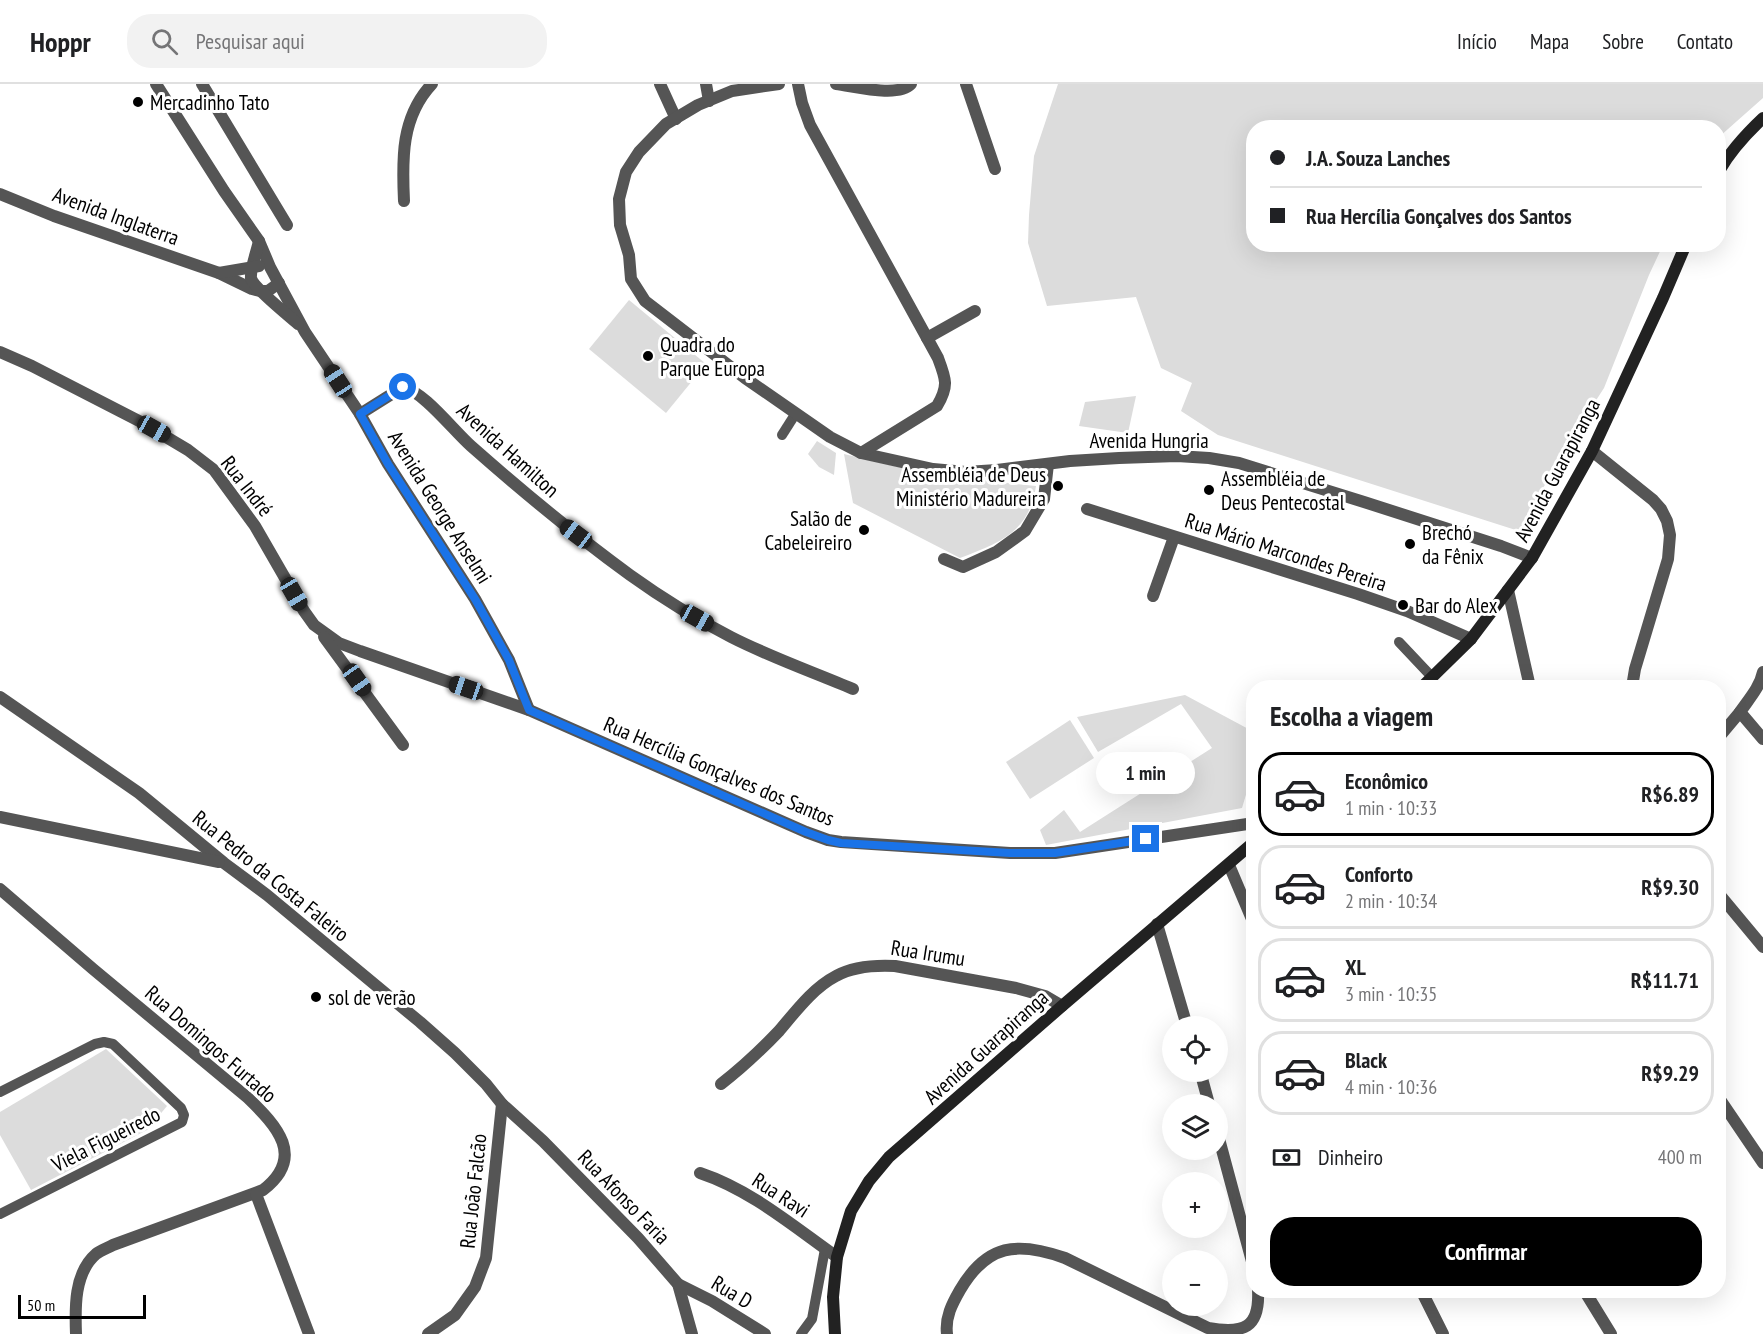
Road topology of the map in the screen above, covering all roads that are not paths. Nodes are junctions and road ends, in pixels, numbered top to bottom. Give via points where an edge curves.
1 (156, 84) edge
2 (202, 84) edge
3 (432, 84) edge
4 (660, 84) edge
5 (706, 84) edge
6 (778, 84) edge
7 (798, 84) edge
8 (836, 84) edge
9 (966, 84) edge
10 (909, 86) edge
11 (710, 100) junction
12 (1763, 118) edge
13 (676, 119) junction
14 (1726, 159) edge
15 (995, 169) dead end
16 (0, 194) edge
17 (404, 201) dead end
18 (287, 225) dead end
19 (259, 241) junction
20 (1683, 252) edge
21 (253, 267) junction
22 (270, 267) junction
23 (219, 273) junction
24 (279, 283) junction
25 (261, 291) junction
26 (975, 311) dead end
27 (305, 332) junction
28 (927, 338) junction
29 (0, 352) edge
30 (796, 413) junction
31 (360, 414) junction
32 (782, 435) dead end
33 (1592, 451) junction
34 (861, 453) junction
35 (1048, 464) junction
36 (1087, 509) dead end
37 (1174, 537) junction
38 (1532, 558) junction
39 (944, 559) dead end
40 (1508, 590) junction
41 (1153, 596) dead end
42 (304, 611) joint
43 (314, 625) junction
44 (1470, 639) junction
45 (1399, 642) dead end
46 (1763, 672) edge
47 (1432, 677) junction
48 (1429, 680) edge
49 (1528, 680) edge
50 (1633, 680) edge
51 (853, 689) dead end
52 (0, 697) edge
53 (529, 710) junction
54 (1740, 712) junction
55 (1726, 729) edge
56 (1763, 739) edge
57 (403, 745) dead end
58 (0, 817) edge
59 (1246, 824) edge
60 (1246, 849) edge
61 (224, 863) junction
62 (1229, 865) junction
63 (0, 889) edge
64 (1726, 902) edge
65 (1246, 905) edge
66 (1157, 924) junction
67 (1763, 947) edge
68 (1062, 1006) junction
69 (1184, 1016) edge
70 (721, 1084) dead end
71 (0, 1092) edge
72 (502, 1104) junction
73 (1726, 1108) edge
74 (1225, 1160) edge
75 (1763, 1163) edge
76 (700, 1173) dead end
77 (256, 1194) junction
78 (0, 1214) edge
79 (1246, 1239) edge
80 (825, 1249) junction
81 (837, 1257) junction
82 (678, 1284) junction
83 (1258, 1298) edge
84 (1425, 1298) edge
85 (1589, 1298) edge
86 (76, 1334) edge
87 (309, 1334) edge
88 (428, 1334) edge
89 (692, 1334) edge
90 (765, 1334) edge
91 (801, 1334) edge
92 (835, 1334) edge
93 (947, 1334) edge
94 (1443, 1334) edge
95 (1611, 1334) edge

1 - 19 street, Avenida George Anselmi
2 - 18 street
3 - 17 street via 410,118 404,142
4 - 13 street
5 - 11 street
6 - 11 street, Avenida Hungria via 732,91
7 - 28 street via 810,125
8 - 10 street via 897,91
9 - 15 street
11 - 13 street, Avenida Hungria
12 - 14 main road
13 - 30 street, Avenida Hungria via 639,152 626,172 619,198 620,225 631,279 645,302
16 - 23 street, Avenida Inglaterra
19 - 21 street
19 - 22 street, Avenida George Anselmi
20 - 33 main road, Avenida Guarapiranga
21 - 22 street, Avenida Inglaterra
21 - 23 street, Avenida Inglaterra
21 - 25 street via 252,280
22 - 24 street, Avenida George Anselmi
23 - 25 street, Avenida Inglaterra
24 - 25 street
24 - 27 street, Avenida George Anselmi
25 - 27 street, Avenida George Anselmi
26 - 28 street
27 - 31 street, Avenida George Anselmi
28 - 34 street via 944,374 943,396 937,406
29 - 42 street, Rua Indré via 166,436 214,470 255,526
30 - 32 lane
30 - 34 street, Avenida Hungria
31 - 51 street, Avenida Hamilton via 403,387 410,388 558,520 679,608 732,637
31 - 53 street, Avenida George Anselmi via 475,599 509,660
33 - 38 main road, Avenida Guarapiranga
33 - 50 street via 1653,500 1661,509 1670,535 1668,559
34 - 35 street, Avenida Hungria via 966,472
35 - 38 street, Avenida Hungria via 1119,458 1209,458 1239,464
35 - 39 street via 1044,500 1026,531 996,552 963,567
36 - 37 street, Rua Mário Marcondes Pereira
37 - 41 street
37 - 44 street, Rua Mário Marcondes Pereira via 1407,611
38 - 40 main road, Avenida Guarapiranga
40 - 44 main road, Avenida Guarapiranga
40 - 49 street
42 - 43 street, Rua Hercília Gonçalves dos Santos
43 - 53 street, Rua Hercília Gonçalves dos Santos via 339,643
43 - 57 street
44 - 47 main road, Avenida Guarapiranga
45 - 47 lane
46 - 54 street
47 - 48 main road, Avenida Guarapiranga
52 - 61 street, Rua Pedro da Costa Faleiro via 139,793
53 - 59 street, Rua Hercília Gonçalves dos Santos via 806,832 841,843 1055,853
54 - 55 street
54 - 56 street
58 - 61 street
60 - 62 main road, Avenida Guarapiranga
61 - 72 street, Rua Pedro da Costa Faleiro via 420,1022
62 - 65 street
62 - 66 main road, Avenida Guarapiranga
63 - 77 street, Rua Domingos Furtado via 265,1114 286,1150 283,1166 272,1183
64 - 67 street
66 - 68 main road, Avenida Guarapiranga
66 - 69 street
68 - 70 street, Rua Irumu via 1045,996 1016,988 895,966 860,967 836,976 811,995 748,1063
68 - 81 main road, Avenida Guarapiranga via 889,1158 851,1211
71 - 78 lane, Viela Figueiredo via 104,1042 114,1044 182,1108 184,1115 182,1122
72 - 82 street, Rua Afonso Faria via 543,1141
72 - 88 street, Rua João Falcão via 486,1258 475,1287 454,1315
73 - 75 street
74 - 79 street
76 - 80 street, Rua Ravi via 759,1202
77 - 86 street, Rua Domingos Furtado via 97,1254 84,1268 78,1288
77 - 87 street
80 - 81 street, Rua Ravi
80 - 91 lane via 812,1319
81 - 92 main road, Avenida Guarapiranga via 832,1297
82 - 89 street, Rua Afonso Faria
82 - 90 street, Rua D
83 - 93 street via 1252,1323 1242,1331 1226,1333 1208,1328 1065,1258 1040,1249 1019,1248 1000,1251 982,1261 949,1309
84 - 94 street
85 - 95 street

